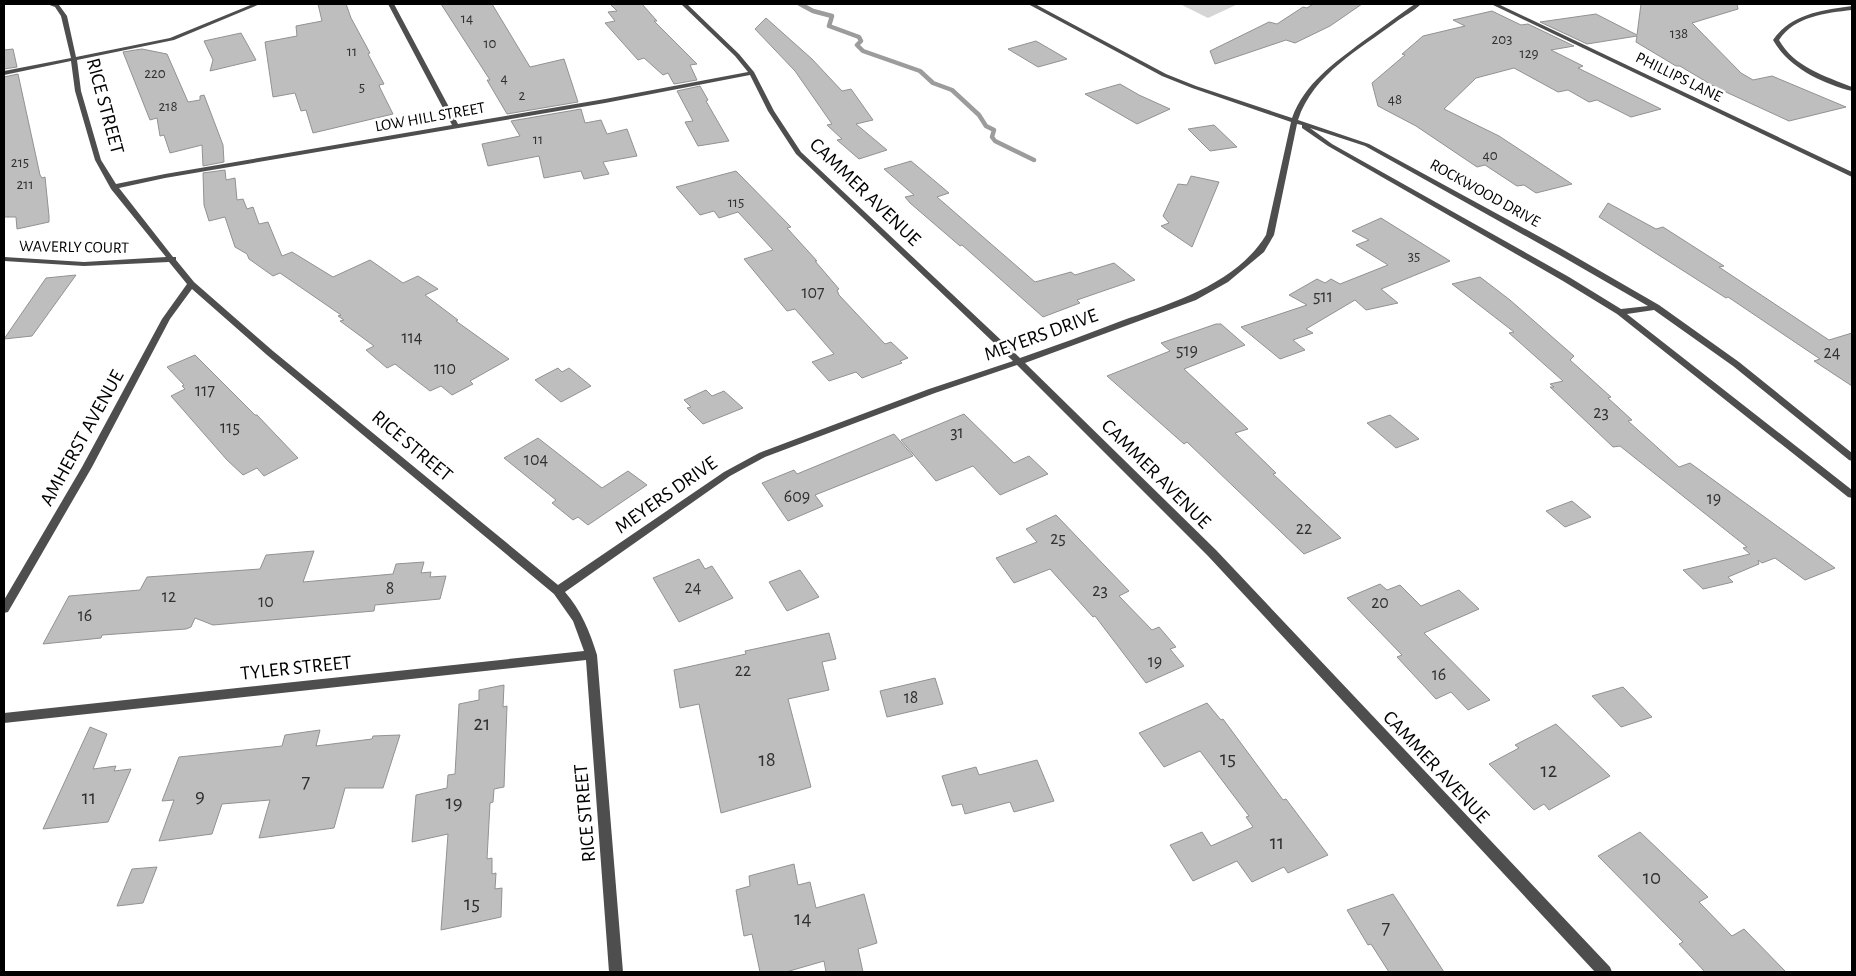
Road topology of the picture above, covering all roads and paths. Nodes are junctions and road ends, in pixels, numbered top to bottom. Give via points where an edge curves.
1 (50, 4) edge
2 (257, 4) edge
3 (392, 4) edge
4 (684, 4) edge
5 (1031, 4) edge
6 (1418, 4) edge
7 (1494, 4) edge
8 (1852, 8) edge
9 (74, 59) junction
10 (4, 73) edge
11 (752, 74) junction
12 (1852, 89) edge
13 (1293, 119) junction
14 (456, 126) junction
15 (1852, 175) edge
16 (114, 187) junction
17 (4, 259) edge
18 (173, 259) junction
19 (191, 284) junction
20 (1656, 307) junction
21 (1620, 312) junction
22 (1019, 362) junction
23 (1852, 458) edge
24 (1852, 495) edge
25 (558, 591) junction
26 (4, 609) edge
27 (592, 655) junction
28 (4, 718) edge
29 (616, 972) edge
30 (1605, 972) edge

1 - 9 street, RICE STREET via 57,6 64,16
2 - 9 street via 172,39
3 - 14 street
4 - 11 street, CAMMER AVENUE
5 - 13 street, ROCKWOOD DRIVE via 1164,75 1220,97
6 - 13 street, MEYERS DRIVE via 1320,76 1305,94
7 - 15 street, PHILLIPS LANE
8 - 12 street via 1794,23 1780,32 1776,40 1790,59
9 - 10 street
9 - 16 street, RICE STREET via 78,91 98,160
11 - 14 street, LOW HILL STREET
11 - 22 street, CAMMER AVENUE via 798,153
13 - 20 street, ROCKWOOD DRIVE via 1367,145
13 - 21 street, ROCKWOOD DRIVE via 1330,145
13 - 22 street, MEYERS DRIVE via 1270,235 1261,250 1247,263 1193,298
14 - 16 street, LOW HILL STREET
16 - 18 street, RICE STREET
17 - 18 street, WAVERLY COURT via 84,264
18 - 19 street, RICE STREET
19 - 25 street, RICE STREET
19 - 26 street, AMHERST AVENUE via 166,319 87,467
20 - 21 street
20 - 23 street, ROCKWOOD DRIVE via 1736,364
21 - 24 street, ROCKWOOD DRIVE
22 - 25 street, MEYERS DRIVE via 932,391 762,456 727,474
22 - 30 street, CAMMER AVENUE via 1212,553
25 - 27 street, RICE STREET via 584,626
27 - 28 street, TYLER STREET
27 - 29 street, RICE STREET

